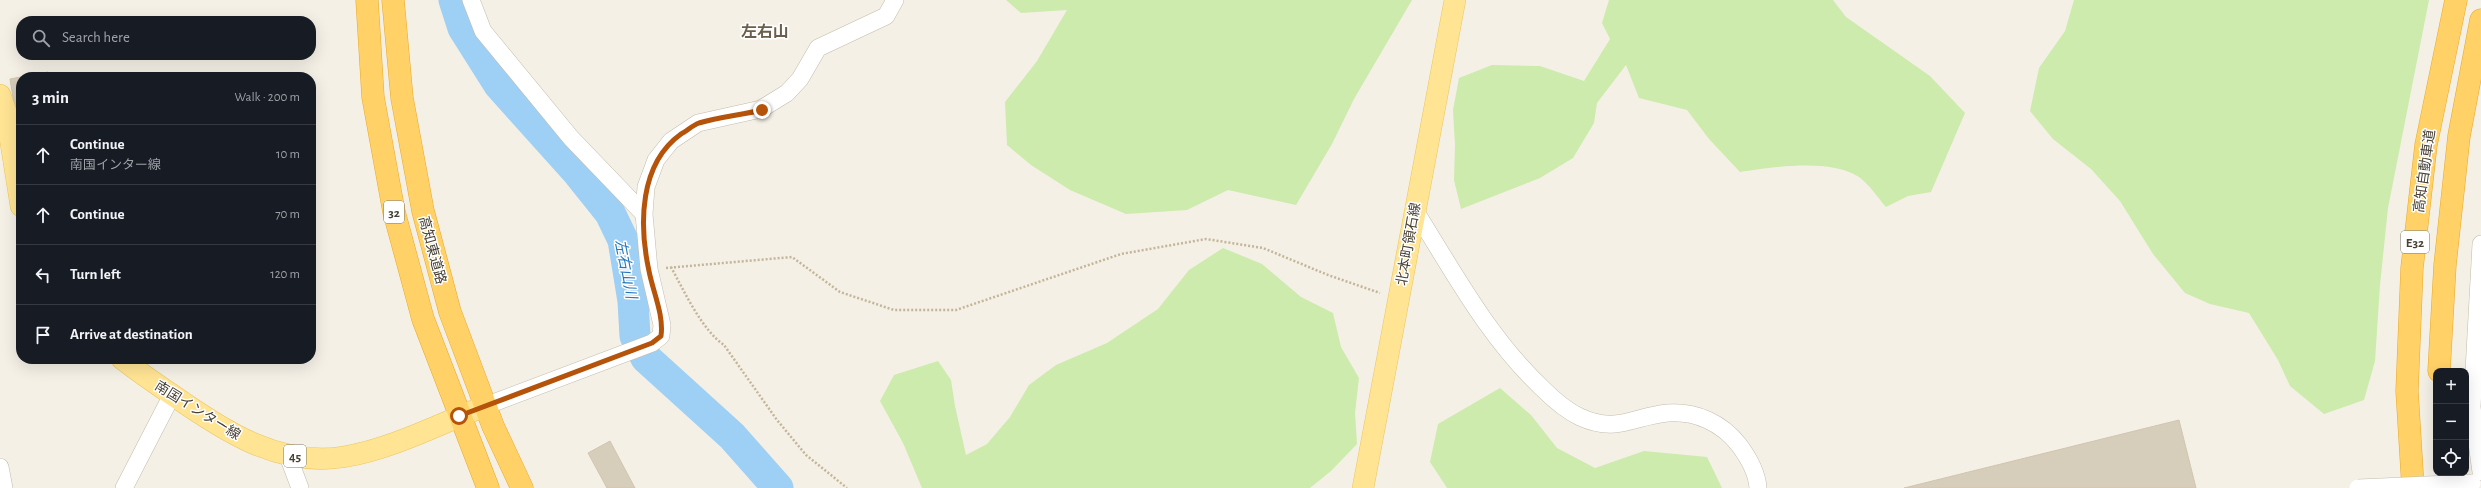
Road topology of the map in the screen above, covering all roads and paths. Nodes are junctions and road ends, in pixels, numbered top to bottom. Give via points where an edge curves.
1 (367, 0) edge
2 (394, 0) edge
3 (471, 0) edge
4 (895, 0) edge
5 (1455, 0) edge
6 (2456, 0) edge
7 (2481, 20) edge
8 (0, 95) edge
9 (16, 175) edge
10 (1414, 209) junction
11 (644, 214) junction
12 (2481, 244) edge
13 (1398, 299) junction
14 (129, 364) edge
15 (2439, 368) edge
16 (2407, 391) junction
17 (172, 395) junction
18 (485, 406) junction
19 (459, 416) junction
20 (288, 456) junction
21 (0, 467) edge
22 (2441, 476) edge
23 (2478, 479) edge
24 (4, 488) edge
25 (124, 488) edge
26 (300, 488) edge
27 (488, 488) edge
28 (522, 488) edge
29 (847, 488) edge
30 (1362, 488) edge
31 (1758, 488) edge
32 (2357, 488) edge
33 (2400, 488) edge
34 (2412, 488) edge
35 (2442, 488) edge

1 - 19 highway, 高知東道路 / 32 via 373,97 394,212 423,319
2 - 18 highway, 高知東道路 / 32 via 402,98 423,211 450,312
3 - 11 street via 483,31 571,138
4 - 11 street via 886,16 818,48 800,79 787,93 762,110 698,123 671,141 656,160 646,187
5 - 10 main road, 北本町領石線
6 - 16 highway, 高知自動車道 / E32 via 2426,145 2412,268
7 - 15 highway, E32 via 2459,136 2445,265
8 - 9 main road via 6,112
10 - 13 main road, 北本町領石線
10 - 31 street via 1500,344 1556,402 1579,417 1600,425 1623,424 1668,413 1691,415 1716,422 1732,435 1749,458
11 - 18 street via 649,270 662,325 661,336 652,343
12 - 23 street via 2472,407
13 - 29 path via 1328,275 1264,248 1206,239 1121,254 956,310 887,308 840,292 792,257 671,267 689,301 777,420 806,455
13 - 30 main road, 北本町領石線
14 - 17 main road, 南国インター線 / 45
16 - 33 highway
16 - 34 highway, 高知自動車道 / E32
17 - 20 main road, 南国インター線 / 45 via 232,434
17 - 25 street
18 - 19 main road, 南国インター線 / 45
18 - 28 highway, 高知東道路 / 32
19 - 20 main road, 南国インター線 / 45 via 397,441 342,457
19 - 27 highway, 高知東道路 / 32
20 - 26 street
21 - 24 street
22 - 35 highway
23 - 32 street, bridge

